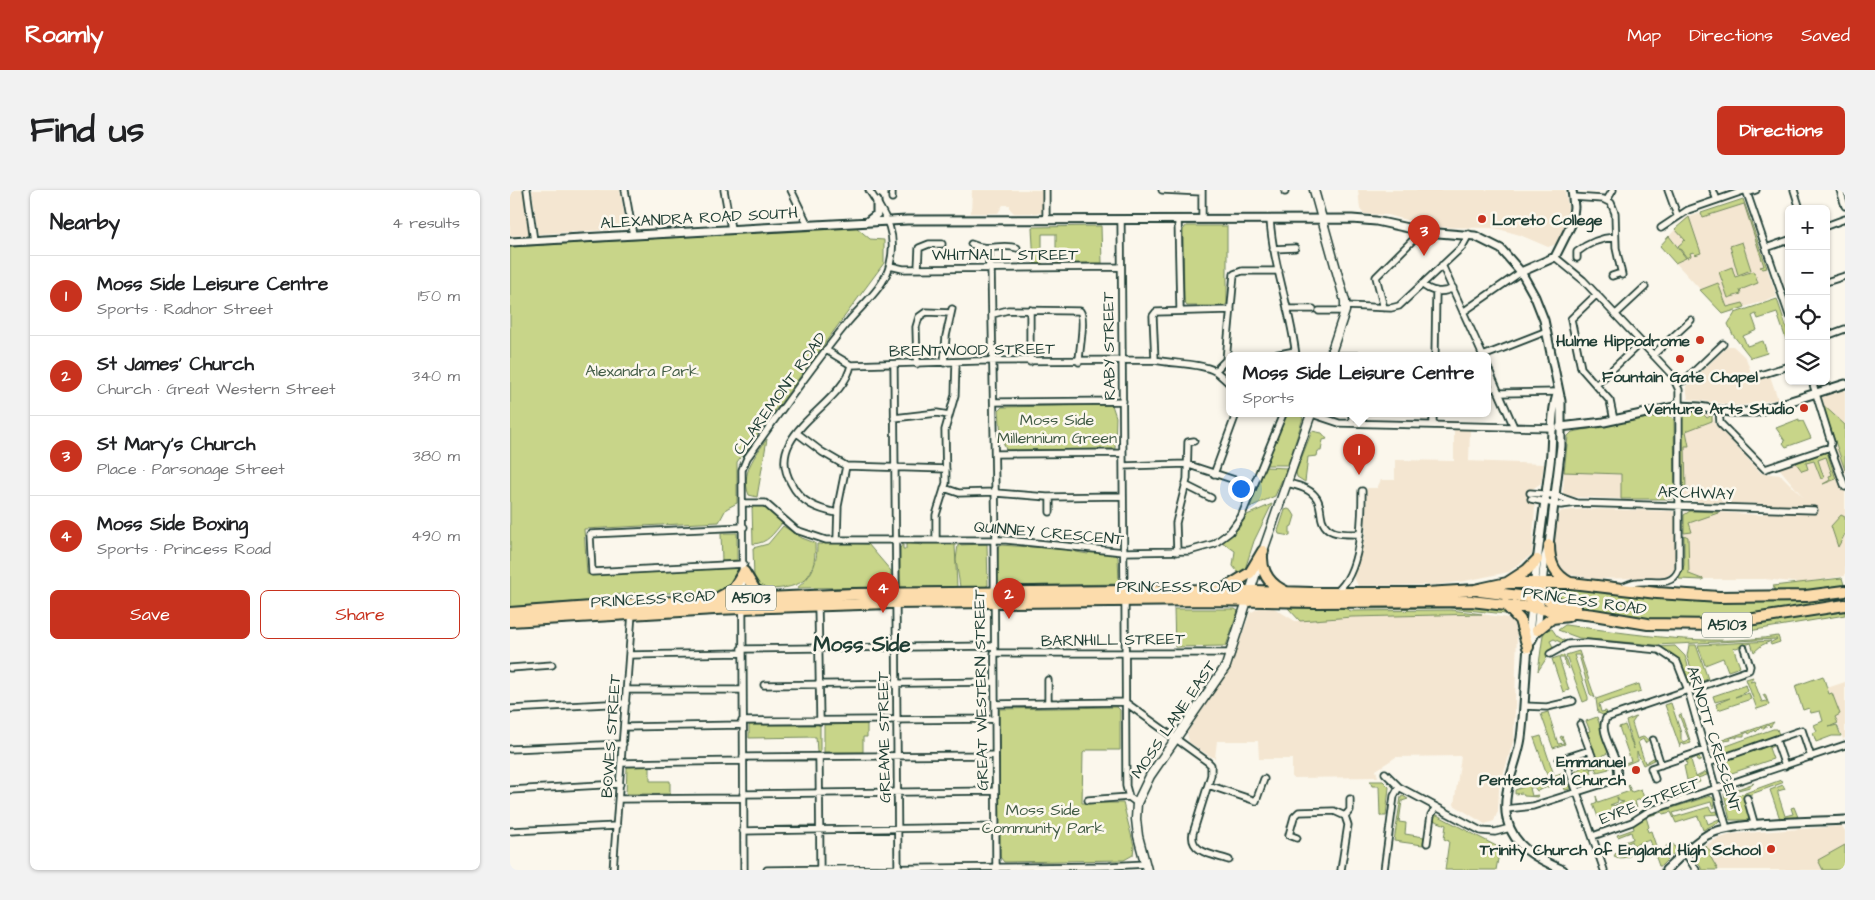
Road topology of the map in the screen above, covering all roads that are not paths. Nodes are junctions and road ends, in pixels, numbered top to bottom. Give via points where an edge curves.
1 (527, 190) edge
2 (625, 190) edge
3 (724, 190) edge
4 (791, 190) edge
5 (869, 190) edge
6 (892, 190) edge
7 (1046, 190) edge
8 (1162, 190) edge
9 (1314, 190) edge
10 (1613, 190) edge
11 (1668, 190) edge
12 (1713, 190) edge
13 (1756, 190) edge
14 (1794, 190) edge
15 (1840, 190) edge
16 (1202, 191) edge
17 (1746, 191) edge
18 (1572, 194) edge
19 (892, 198) dead end
20 (1608, 200) junction
21 (1716, 200) junction
22 (876, 201) junction
23 (1799, 205) edge
24 (1845, 206) edge
25 (1677, 215) junction
26 (1202, 219) junction
27 (1270, 219) junction
28 (1845, 219) edge
29 (889, 220) junction
30 (1046, 220) junction
31 (1121, 220) junction
32 (1178, 220) junction
33 (1323, 220) junction
34 (867, 221) junction
35 (808, 225) junction
36 (1830, 225) edge
37 (1662, 228) dead end
38 (731, 229) junction
39 (1418, 230) junction
40 (1469, 234) junction
41 (633, 235) junction
42 (1615, 238) junction
43 (534, 241) junction
44 (1785, 241) edge
45 (510, 242) edge
46 (942, 244) dead end
47 (971, 244) dead end
48 (1017, 248) dead end
49 (1295, 248) dead end
50 (1766, 248) junction
51 (989, 249) junction
52 (1273, 249) junction
53 (1555, 257) junction
54 (1577, 258) dead end
55 (1442, 265) junction
56 (890, 266) junction
57 (1120, 267) junction
58 (918, 268) junction
59 (990, 268) junction
60 (1627, 268) dead end
61 (1279, 271) junction
62 (1521, 272) junction
63 (1621, 273) junction
64 (1612, 276) dead end
65 (1845, 276) edge
66 (1830, 281) edge
67 (1422, 284) junction
68 (1645, 287) dead end
69 (1453, 288) junction
70 (1436, 291) junction
71 (1597, 294) junction
72 (1785, 295) edge
73 (1384, 308) junction
74 (1180, 309) junction
75 (1288, 309) junction
76 (1345, 309) junction
77 (1030, 310) junction
78 (1231, 310) junction
79 (1463, 312) junction
80 (993, 314) junction
81 (1616, 314) junction
82 (1691, 320) dead end
83 (1845, 330) edge
84 (1547, 331) junction
85 (1830, 335) edge
86 (1641, 342) junction
87 (1723, 344) dead end
88 (826, 350) junction
89 (1228, 352) edge
90 (1295, 352) edge
91 (1331, 352) edge
92 (1435, 352) edge
93 (1481, 352) edge
94 (1491, 353) edge
95 (1654, 354) junction
96 (1122, 360) junction
97 (1155, 360) junction
98 (956, 362) junction
99 (994, 362) junction
100 (1030, 362) junction
101 (1079, 362) junction
102 (1226, 362) edge
103 (944, 363) junction
104 (894, 364) junction
105 (917, 364) junction
106 (851, 365) junction
107 (1785, 367) edge
108 (1215, 371) junction
109 (1491, 375) edge
110 (1757, 376) dead end
111 (1226, 381) edge
112 (1677, 384) junction
113 (1845, 384) edge
114 (1596, 385) junction
115 (1813, 385) edge
116 (1491, 390) edge
117 (1498, 390) junction
118 (1558, 392) junction
119 (1815, 394) junction
120 (1123, 400) junction
121 (994, 402) junction
122 (1679, 406) junction
123 (1719, 410) junction
124 (949, 415) junction
125 (1235, 417) edge
126 (1282, 417) edge
127 (1310, 417) edge
128 (1320, 417) edge
129 (1352, 417) edge
130 (1434, 417) edge
131 (894, 418) junction
132 (1614, 420) junction
133 (1352, 423) junction
134 (1433, 425) junction
135 (1562, 426) junction
136 (1514, 427) junction
137 (1554, 428) junction
138 (797, 433) junction
139 (1194, 441) dead end
140 (1830, 447) junction
141 (1123, 452) junction
142 (996, 454) junction
143 (1186, 464) junction
144 (846, 466) junction
145 (1123, 466) junction
146 (895, 468) junction
147 (946, 469) junction
148 (1214, 474) junction
149 (1287, 482) junction
150 (1185, 485) junction
151 (1253, 486) junction
152 (1845, 487) edge
153 (944, 488) junction
154 (1362, 491) dead end
155 (996, 492) junction
156 (1123, 496) junction
157 (1531, 496) dead end
158 (1050, 497) junction
159 (1211, 498) dead end
160 (1544, 498) junction
161 (1554, 499) junction
162 (743, 503) junction
163 (1680, 505) junction
164 (1814, 510) dead end
165 (1050, 512) dead end
166 (837, 513) junction
167 (744, 527) junction
168 (1360, 534) junction
169 (936, 539) junction
170 (838, 540) junction
171 (896, 540) junction
172 (995, 540) junction
173 (1548, 545) junction
174 (1263, 551) junction
175 (1124, 552) junction
176 (1177, 552) junction
177 (1537, 560) junction
178 (744, 568) junction
179 (1348, 578) junction
180 (1508, 583) junction
181 (1538, 583) junction
182 (1571, 583) junction
183 (1618, 588) junction
184 (1223, 590) junction
185 (1475, 590) junction
186 (1845, 591) edge
187 (1288, 592) junction
188 (1334, 593) junction
189 (1362, 593) junction
190 (1125, 596) junction
191 (1250, 596) junction
192 (769, 597) junction
193 (993, 597) junction
194 (896, 598) junction
195 (706, 600) junction
196 (742, 603) junction
197 (1536, 603) junction
198 (1505, 604) junction
199 (818, 605) junction
200 (1845, 605) edge
201 (632, 609) junction
202 (510, 613) edge
203 (1594, 614) junction
204 (1608, 617) junction
205 (510, 621) edge
206 (1537, 630) junction
207 (1554, 642) dead end
208 (994, 646) junction
209 (896, 647) junction
210 (819, 648) junction
211 (1528, 648) junction
212 (1558, 648) junction
213 (1744, 648) dead end
214 (741, 651) junction
215 (1125, 652) junction
216 (994, 653) junction
217 (1231, 653) junction
218 (1550, 654) dead end
219 (629, 655) junction
220 (552, 666) dead end
221 (510, 668) edge
222 (1048, 680) dead end
223 (994, 682) junction
224 (819, 684) junction
225 (897, 684) junction
226 (764, 685) dead end
227 (627, 690) junction
228 (742, 690) junction
229 (1688, 690) junction
230 (1573, 701) dead end
231 (626, 702) junction
232 (1125, 702) junction
233 (1048, 703) junction
234 (994, 704) junction
235 (1524, 706) junction
236 (510, 708) edge
237 (897, 719) junction
238 (995, 719) junction
239 (820, 721) junction
240 (742, 723) junction
241 (1580, 724) dead end
242 (624, 727) junction
243 (1176, 740) junction
244 (1653, 740) dead end
245 (1776, 740) junction
246 (623, 744) junction
247 (1845, 745) edge
248 (510, 749) edge
249 (1705, 750) junction
250 (995, 755) junction
251 (897, 756) junction
252 (819, 757) junction
253 (1811, 757) junction
254 (743, 759) junction
255 (621, 763) junction
256 (1708, 763) junction
257 (1662, 765) junction
258 (1785, 766) junction
259 (1385, 773) dead end
260 (1264, 779) dead end
261 (1655, 779) dead end
262 (620, 784) junction
263 (1208, 785) junction
264 (1399, 787) junction
265 (510, 790) edge
266 (1716, 790) junction
267 (995, 791) junction
268 (897, 792) junction
269 (1577, 792) junction
270 (819, 793) junction
271 (743, 796) junction
272 (1129, 797) junction
273 (1747, 798) dead end
274 (619, 799) junction
275 (1350, 799) dead end
276 (1088, 800) dead end
277 (1137, 803) junction
278 (1436, 807) junction
279 (1506, 809) junction
280 (1345, 816) junction
281 (1845, 820) edge
282 (617, 826) junction
283 (1755, 826) junction
284 (996, 827) junction
285 (1510, 828) junction
286 (820, 829) junction
287 (898, 829) junction
288 (1727, 829) junction
289 (510, 831) edge
290 (743, 831) junction
291 (1593, 836) junction
292 (1297, 838) dead end
293 (1427, 843) dead end
294 (1685, 852) junction
295 (1229, 860) dead end
296 (1147, 867) edge
297 (1036, 868) edge
298 (1072, 868) edge
299 (1109, 868) edge
300 (898, 869) edge
301 (996, 869) edge
302 (613, 870) edge
303 (744, 870) edge
304 (767, 870) edge
305 (794, 870) edge
306 (820, 870) edge
307 (841, 870) edge
308 (1341, 870) edge
309 (1384, 870) edge
310 (1563, 870) edge
311 (1604, 870) edge
312 (1666, 870) edge
313 (1696, 870) edge

1 - 43 street
2 - 41 street
3 - 38 street
4 - 35 street
5 - 22 street
6 - 19 street
7 - 30 street
8 - 16 street
9 - 33 main road
10 - 20 street
11 - 25 street
12 - 21 street
13 - 17 street
14 - 23 street
15 - 24 street
16 - 26 street
17 - 21 street
17 - 50 street
18 - 20 street
18 - 53 street via 1572,223
20 - 42 street via 1615,212
21 - 25 street
22 - 29 street
22 - 34 street via 877,214
25 - 37 street via 1672,223
26 - 27 street, ALEXANDRA ROAD SOUTH
26 - 32 street, ALEXANDRA ROAD SOUTH
27 - 33 street, ALEXANDRA ROAD SOUTH
27 - 52 street
28 - 36 street
29 - 30 street, ALEXANDRA ROAD SOUTH
29 - 34 street, ALEXANDRA ROAD SOUTH
29 - 56 street
30 - 31 street, ALEXANDRA ROAD SOUTH
31 - 32 street, ALEXANDRA ROAD SOUTH
31 - 57 street, RABY STREET
32 - 74 street
33 - 39 street, ALEXANDRA ROAD SOUTH via 1376,221
33 - 76 main road
34 - 35 street, ALEXANDRA ROAD SOUTH
35 - 38 street, ALEXANDRA ROAD SOUTH
38 - 41 street, ALEXANDRA ROAD SOUTH
39 - 40 street, ALEXANDRA ROAD SOUTH
39 - 73 street via 1414,240 1376,277
40 - 55 street via 1462,246
40 - 62 street, ALEXANDRA ROAD SOUTH via 1501,249
41 - 43 street, ALEXANDRA ROAD SOUTH
42 - 54 street via 1603,238 1577,252
42 - 63 street
43 - 45 street, ALEXANDRA ROAD SOUTH
44 - 50 street
46 - 58 street via 919,248
47 - 51 street
48 - 51 street
49 - 52 street
50 - 72 street
51 - 59 street, GREAT WESTERN STREET
52 - 61 street
53 - 62 street
53 - 71 street
55 - 67 street
55 - 69 street
56 - 58 street, WHITNALL STREET
56 - 88 street, CLAREMONT ROAD
57 - 59 street, WHITNALL STREET
57 - 96 street, RABY STREET
58 - 59 street, WHITNALL STREET
59 - 80 street, GREAT WESTERN STREET
60 - 63 street
61 - 75 street
61 - 78 street via 1236,272 1232,280
62 - 79 street
62 - 84 street, ALEXANDRA ROAD SOUTH via 1537,302
63 - 64 street
65 - 66 street
67 - 70 street via 1428,290
67 - 73 street via 1399,306
68 - 81 street
69 - 70 street
69 - 79 street
70 - 92 street
71 - 81 street
71 - 114 street via 1571,319 1581,368
73 - 76 street
74 - 78 street
74 - 97 street via 1154,314
75 - 76 street
75 - 90 street
76 - 91 main road
77 - 80 street
77 - 100 street
77 - 101 street via 1080,311 1084,320
78 - 89 street
79 - 93 street
80 - 99 street, GREAT WESTERN STREET
81 - 86 street
82 - 95 street
83 - 85 street
84 - 94 street
84 - 118 street, ALEXANDRA ROAD SOUTH
86 - 95 street
86 - 114 street
87 - 112 street
88 - 106 street
88 - 162 street, CLAREMONT ROAD via 744,464
95 - 112 street
96 - 97 street, BRENTWOOD STREET
96 - 101 street, BRENTWOOD STREET
96 - 120 street, RABY STREET
97 - 108 street, BRENTWOOD STREET
98 - 99 street, BRENTWOOD STREET
98 - 103 street, BRENTWOOD STREET
98 - 124 street via 955,395
99 - 100 street, BRENTWOOD STREET
99 - 121 street, GREAT WESTERN STREET
100 - 101 street, BRENTWOOD STREET
102 - 108 street
103 - 105 street, BRENTWOOD STREET
103 - 105 street via 952,311 931,312 919,317 916,327
104 - 105 street, BRENTWOOD STREET
104 - 106 street, BRENTWOOD STREET
104 - 131 street, GREAME STREET
106 - 138 street via 836,390
107 - 110 street
108 - 111 street
109 - 117 street
112 - 122 street
113 - 119 street
114 - 132 street via 1611,402
115 - 119 street
116 - 117 street
117 - 118 street
117 - 136 street
118 - 135 street, ALEXANDRA ROAD SOUTH
118 - 137 street via 1554,400
119 - 123 street via 1756,412
119 - 140 street
120 - 121 street
120 - 141 street, RABY STREET
121 - 142 street, GREAT WESTERN STREET
122 - 123 street
122 - 132 street
122 - 163 street
123 - 140 street via 1720,423 1765,469
124 - 131 street via 937,413
124 - 147 street
125 - 148 street
126 - 151 street, QUINNEY CRESCENT
127 - 149 main road, MOSS LANE EAST
128 - 133 street
129 - 133 street
130 - 134 street
131 - 146 street, GREAME STREET
132 - 135 street
133 - 134 street
134 - 136 street
135 - 137 street
135 - 161 street, ALEXANDRA ROAD SOUTH
136 - 137 street
137 - 160 street
138 - 144 street
138 - 166 street via 786,452 788,478 792,486 808,504
139 - 143 street via 1188,442
140 - 152 street
141 - 142 street
141 - 145 street, RABY STREET
142 - 155 street, GREAT WESTERN STREET
143 - 145 street
143 - 148 street
143 - 150 street
144 - 146 street
144 - 166 street
145 - 156 street, RABY STREET
146 - 147 street
146 - 171 street, GREAME STREET
147 - 153 street
148 - 151 street
149 - 168 street via 1315,495 1322,522 1329,530 1340,534
149 - 174 main road, MOSS LANE EAST
150 - 159 street via 1197,489 1203,499
150 - 176 street via 1176,523
151 - 176 street, QUINNEY CRESCENT via 1241,517 1230,532 1214,544
153 - 155 street via 959,493
153 - 169 street via 936,516
154 - 168 street
155 - 158 street
155 - 172 street, GREAT WESTERN STREET
156 - 158 street
156 - 175 street, RABY STREET
157 - 160 street, ARCHWAY
158 - 165 street
160 - 161 street, ARCHWAY
160 - 177 street
161 - 163 street, ARCHWAY
161 - 173 street, ALEXANDRA ROAD SOUTH
162 - 167 street, CLAREMONT ROAD
162 - 170 street, QUINNEY CRESCENT via 765,503 796,530 816,538
163 - 164 street, ARCHWAY
163 - 183 street via 1680,565 1677,574 1666,582 1636,582
166 - 170 street
167 - 178 street, CLAREMONT ROAD
167 - 178 street via 590,534 592,572
168 - 179 street
169 - 171 street, QUINNEY CRESCENT
169 - 172 street, QUINNEY CRESCENT
170 - 171 street, QUINNEY CRESCENT
171 - 194 street, GREAME STREET
172 - 175 street, QUINNEY CRESCENT
172 - 193 street, GREAT WESTERN STREET
173 - 181 street, ALEXANDRA ROAD SOUTH
173 - 182 highway via 1553,568
174 - 184 highway via 1250,573
174 - 187 highway via 1262,566 1267,577
174 - 191 main road, MOSS LANE EAST
175 - 176 street, QUINNEY CRESCENT
175 - 190 street, RABY STREET
177 - 180 highway
177 - 181 street
178 - 192 highway via 755,590
178 - 195 highway via 733,590
178 - 196 street, CLAREMONT ROAD
179 - 188 street
179 - 189 street via 1355,590
180 - 181 highway, PRINCESS ROAD / A5103
180 - 185 highway, PRINCESS ROAD / A5103
181 - 182 highway, PRINCESS ROAD / A5103
181 - 197 highway
182 - 183 highway, PRINCESS ROAD / A5103
183 - 186 highway, PRINCESS ROAD / A5103 via 1719,597 1806,596
184 - 190 highway, PRINCESS ROAD / A5103
184 - 191 highway, PRINCESS ROAD / A5103
185 - 189 highway, PRINCESS ROAD / A5103
185 - 197 highway
187 - 188 highway, PRINCESS ROAD / A5103
187 - 191 highway, PRINCESS ROAD / A5103
188 - 189 highway, PRINCESS ROAD / A5103
190 - 191 highway, PRINCESS ROAD / A5103
190 - 193 highway, PRINCESS ROAD / A5103
190 - 215 street, RABY STREET
191 - 198 highway, PRINCESS ROAD / A5103 via 1471,600
191 - 217 main road, MOSS LANE EAST
192 - 194 highway, PRINCESS ROAD / A5103
192 - 196 highway, PRINCESS ROAD / A5103
193 - 194 highway, PRINCESS ROAD / A5103
193 - 208 street, GREAT WESTERN STREET
194 - 199 highway, PRINCESS ROAD / A5103
194 - 209 street, GREAME STREET
195 - 196 highway, PRINCESS ROAD / A5103
195 - 201 highway, PRINCESS ROAD / A5103
196 - 199 highway, PRINCESS ROAD / A5103
196 - 201 highway, PRINCESS ROAD / A5103
196 - 214 street, CLAREMONT ROAD
197 - 198 highway, PRINCESS ROAD / A5103
197 - 203 highway, PRINCESS ROAD / A5103
197 - 204 highway via 1552,601
197 - 206 street
197 - 211 street
198 - 211 highway via 1520,620
199 - 210 street
200 - 204 highway, PRINCESS ROAD / A5103 via 1726,625 1648,624
201 - 202 highway, PRINCESS ROAD / A5103
201 - 205 highway, PRINCESS ROAD / A5103
201 - 219 street, BOWES STREET
203 - 204 highway, PRINCESS ROAD / A5103
203 - 206 highway via 1557,616
206 - 211 street
207 - 212 street
208 - 209 street
208 - 216 street, GREAT WESTERN STREET
209 - 210 street
209 - 225 street, GREAME STREET
210 - 214 street
210 - 224 street
211 - 235 street
212 - 218 street, ARNOTT CRESCENT
212 - 229 street, ARNOTT CRESCENT via 1576,642 1659,650 1678,662
213 - 229 street via 1749,670
214 - 219 street
214 - 228 street, CLAREMONT ROAD
215 - 216 street, BARNHILL STREET
215 - 217 street, BARNHILL STREET
215 - 232 street, RABY STREET
216 - 223 street, GREAT WESTERN STREET
217 - 243 main road, MOSS LANE EAST via 1222,673
219 - 227 street, BOWES STREET
220 - 221 street
222 - 233 street
223 - 225 street
223 - 234 street, GREAT WESTERN STREET
224 - 225 street
224 - 226 street
224 - 239 street
225 - 237 street, GREAME STREET
227 - 228 street
227 - 231 street, BOWES STREET
228 - 240 street, CLAREMONT ROAD
229 - 249 street, ARNOTT CRESCENT
229 - 269 street via 1606,718 1604,727 1617,766 1616,777
230 - 235 street via 1547,707
231 - 236 street
231 - 242 street, BOWES STREET
232 - 233 street
232 - 243 street
232 - 272 street, RABY STREET via 1126,786
233 - 234 street
234 - 238 street, GREAT WESTERN STREET
235 - 279 street via 1520,742 1506,792
237 - 238 street
237 - 239 street
237 - 251 street, GREAME STREET
238 - 250 street, GREAT WESTERN STREET
239 - 240 street
240 - 242 street
240 - 254 street, CLAREMONT ROAD
241 - 269 street via 1591,753 1562,759
242 - 246 street, BOWES STREET
243 - 263 street via 1211,765
243 - 277 main road, MOSS LANE EAST via 1144,786
244 - 257 street
245 - 253 street via 1802,730
245 - 256 street
245 - 258 street
246 - 248 street
246 - 255 street, BOWES STREET
247 - 253 street, EYRE STREET
249 - 256 street, ARNOTT CRESCENT
249 - 257 street
250 - 251 street
250 - 267 street, GREAT WESTERN STREET
251 - 252 street
251 - 268 street, GREAME STREET
252 - 254 street
252 - 270 street
253 - 258 street, EYRE STREET
254 - 255 street
254 - 271 street, CLAREMONT ROAD
255 - 262 street, BOWES STREET
256 - 266 street, ARNOTT CRESCENT
257 - 261 street via 1651,768
258 - 266 street, EYRE STREET
259 - 264 street
260 - 263 street via 1256,801
262 - 265 street
262 - 274 street, BOWES STREET
263 - 295 street via 1192,841 1199,850
264 - 278 street
264 - 309 street via 1394,796
266 - 288 street, ARNOTT CRESCENT
266 - 291 street, EYRE STREET via 1648,811 1632,822
267 - 268 street
267 - 284 street, GREAT WESTERN STREET
268 - 270 street
268 - 287 street, GREAME STREET
269 - 279 street via 1528,807
269 - 291 street
270 - 271 street
270 - 286 street
271 - 274 street
271 - 290 street, CLAREMONT ROAD
272 - 276 street
272 - 277 street
273 - 283 street
274 - 282 street, BOWES STREET
275 - 280 street via 1350,810
277 - 296 main road, MOSS LANE EAST via 1138,836
278 - 285 street via 1483,832
278 - 293 street
279 - 285 street
280 - 292 street via 1334,810 1299,812 1294,817 1289,835
280 - 308 street via 1348,825
281 - 283 street
282 - 289 street
282 - 302 street, BOWES STREET
283 - 288 street
284 - 287 street
284 - 301 street, GREAT WESTERN STREET
285 - 310 street via 1519,844 1530,854
286 - 287 street
286 - 290 street
286 - 306 street
287 - 300 street, GREAME STREET
288 - 294 street via 1705,836
290 - 303 street, CLAREMONT ROAD
291 - 311 street
294 - 312 street
294 - 313 street
296 - 299 street
297 - 298 street
297 - 301 street
298 - 299 street
300 - 301 street
300 - 307 street
304 - 305 street
305 - 306 street
306 - 307 street

